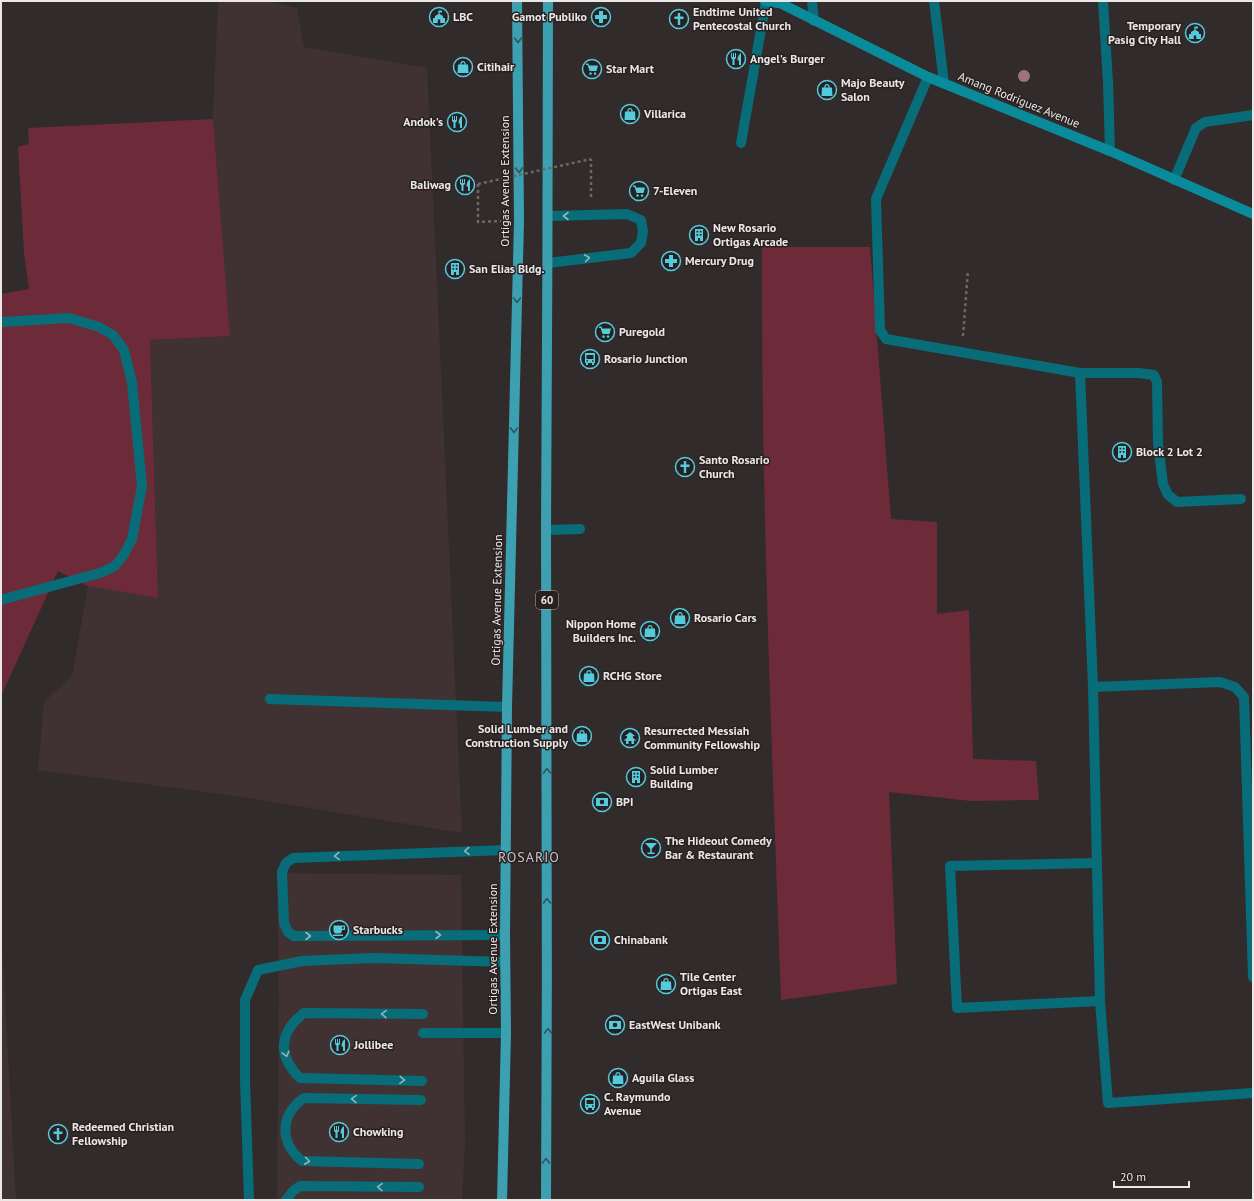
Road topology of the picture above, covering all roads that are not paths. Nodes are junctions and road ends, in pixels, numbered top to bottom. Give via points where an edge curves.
1 (517, 1) edge
2 (548, 1) edge
3 (765, 1) edge
4 (812, 1) edge
5 (934, 1) edge
6 (1103, 1) edge
7 (777, 2) edge
8 (814, 21) junction
9 (928, 77) junction
10 (944, 84) junction
11 (1253, 115) edge
12 (741, 143) dead end
13 (1110, 151) junction
14 (1174, 180) junction
15 (1253, 214) edge
16 (548, 216) junction
17 (548, 263) junction
18 (1, 322) edge
19 (1080, 373) junction
20 (1241, 499) dead end
21 (580, 528) dead end
22 (546, 530) junction
23 (1, 600) edge
24 (1092, 687) junction
25 (270, 699) dead end
26 (507, 707) junction
27 (506, 850) junction
28 (1096, 863) junction
29 (505, 935) junction
30 (505, 962) junction
31 (1253, 977) edge
32 (1100, 1001) junction
33 (424, 1014) dead end
34 (423, 1033) dead end
35 (506, 1033) junction
36 (422, 1081) dead end
37 (1253, 1093) edge
38 (421, 1100) dead end
39 (420, 1164) dead end
40 (419, 1187) dead end
41 (501, 1188) junction
42 (249, 1200) edge
43 (286, 1200) edge
44 (498, 1200) edge
45 (502, 1200) edge
46 (546, 1200) edge

1 -> 26 main road, Ortigas Avenue Extension via 519,221
2 - 16 main road, 60
3 - 7 main road, Amang Rodriguez Avenue
3 - 12 street
4 - 8 street
5 - 10 street
6 - 13 street
7 - 8 main road, Amang Rodriguez Avenue
8 - 9 main road, Amang Rodriguez Avenue
9 - 10 main road, Amang Rodriguez Avenue
9 - 19 street via 876,199 880,330 886,339
10 - 13 main road, Amang Rodriguez Avenue
11 - 14 street via 1205,122 1196,128
13 - 14 main road, Amang Rodriguez Avenue
14 - 15 main road, Amang Rodriguez Avenue
16 - 17 main road, 60
17 -> 16 street via 631,253 641,243 643,231 641,220 627,214
17 - 22 main road, 60
18 - 23 street via 69,318 99,327 113,335 124,350 132,383 142,486 132,539 115,566 100,573
19 - 20 street via 1154,375 1157,382 1158,443 1163,484 1168,495 1177,502
19 - 24 street
21 - 22 street
46 -> 22 main road, 60
24 - 28 street
24 - 31 street via 1220,682 1235,687 1244,697
25 - 26 street
26 - 27 main road, Ortigas Avenue Extension
27 - 29 main road, Ortigas Avenue Extension
27 -> 29 street via 292,858 282,872 284,923 288,932 294,936
28 - 32 street
28 - 32 street via 950,866 957,1008
29 - 30 main road, Ortigas Avenue Extension
30 - 35 main road, Ortigas Avenue Extension
30 - 42 street via 374,958 302,960 258,970 245,1000
32 - 37 street via 1108,1103
33 -> 36 street via 304,1013 289,1026 284,1045 288,1064 300,1078
34 - 35 street
35 - 41 main road, Ortigas Avenue Extension
38 -> 39 street via 304,1098 290,1111 285,1130 290,1148 302,1161
40 -> 43 street via 300,1186
41 - 44 main road
41 - 45 main road, Ortigas Avenue Extension

